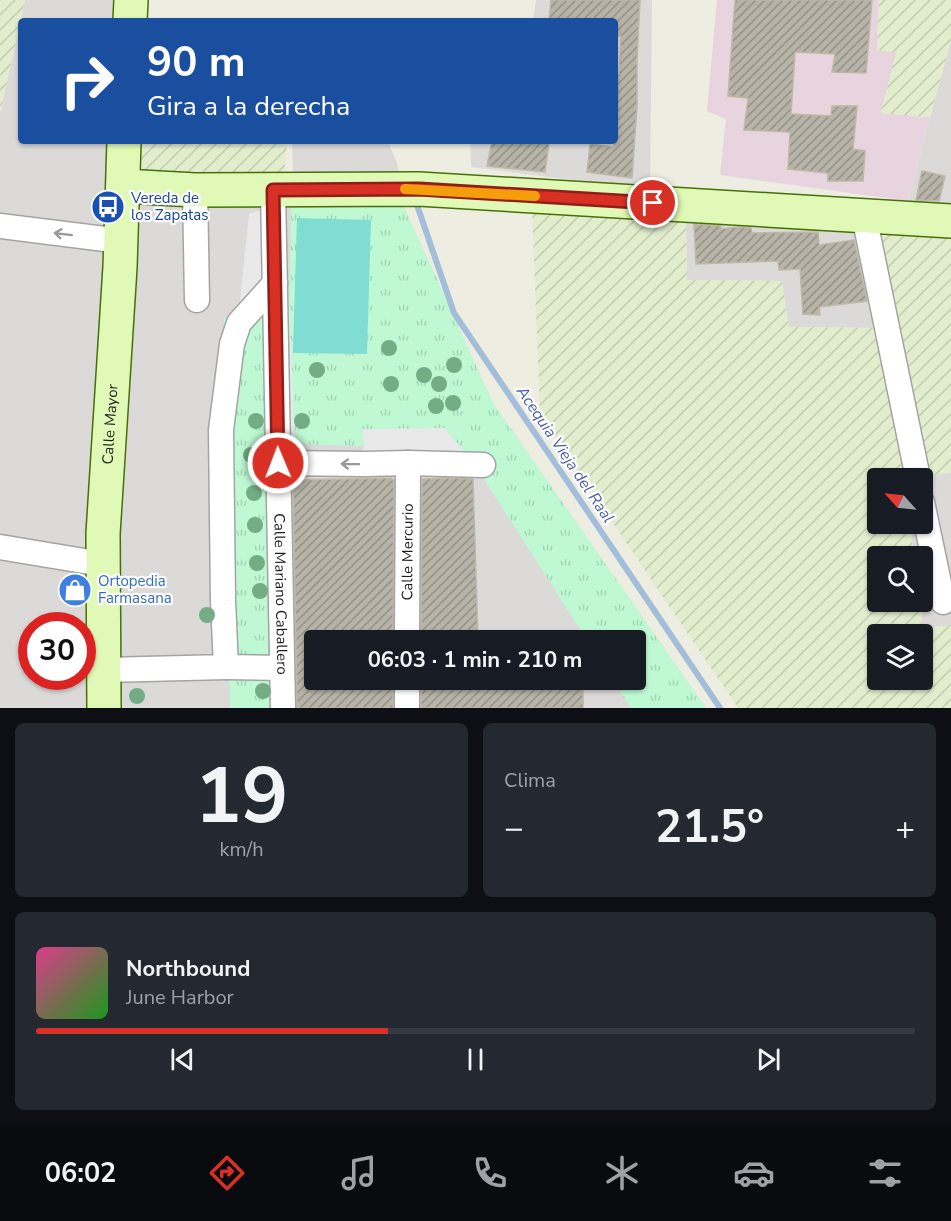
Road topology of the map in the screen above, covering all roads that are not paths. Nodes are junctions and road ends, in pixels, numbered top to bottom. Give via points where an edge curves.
1 (131, 0) edge
2 (130, 18) edge
3 (124, 144) edge
4 (123, 186) junction
5 (195, 190) junction
6 (273, 190) junction
7 (864, 216) junction
8 (951, 221) edge
9 (0, 226) edge
10 (121, 241) junction
11 (275, 283) junction
12 (197, 300) dead end
13 (278, 463) junction
14 (408, 463) junction
15 (483, 465) dead end
16 (916, 468) edge
17 (929, 534) edge
18 (0, 547) edge
19 (102, 564) junction
20 (943, 602) dead end
21 (407, 630) edge
22 (226, 668) junction
23 (282, 668) junction
24 (104, 670) junction
25 (407, 690) edge
26 (104, 708) edge
27 (283, 708) edge
28 (407, 708) edge

1 - 2 main road
3 - 4 main road, Calle Mayor
4 - 5 main road
4 - 10 main road, Calle Mayor
5 - 6 main road
5 - 12 street
6 - 7 main road via 419,189
6 - 11 street, Calle Mariano Caballero
7 - 8 main road
7 - 16 street
10 -> 9 street
10 - 19 main road, Calle Mayor
11 - 13 street, Calle Mariano Caballero
11 - 22 street via 239,323 232,344 222,420
14 -> 13 street
13 - 23 street, Calle Mariano Caballero
14 - 15 street
14 - 21 street, Calle Mercurio
17 - 20 street
18 - 19 street
19 - 24 main road, Calle Mayor
22 - 23 street
22 - 24 street
23 - 27 street, Calle Mariano Caballero
24 - 26 main road, Calle Mayor
25 - 28 street

